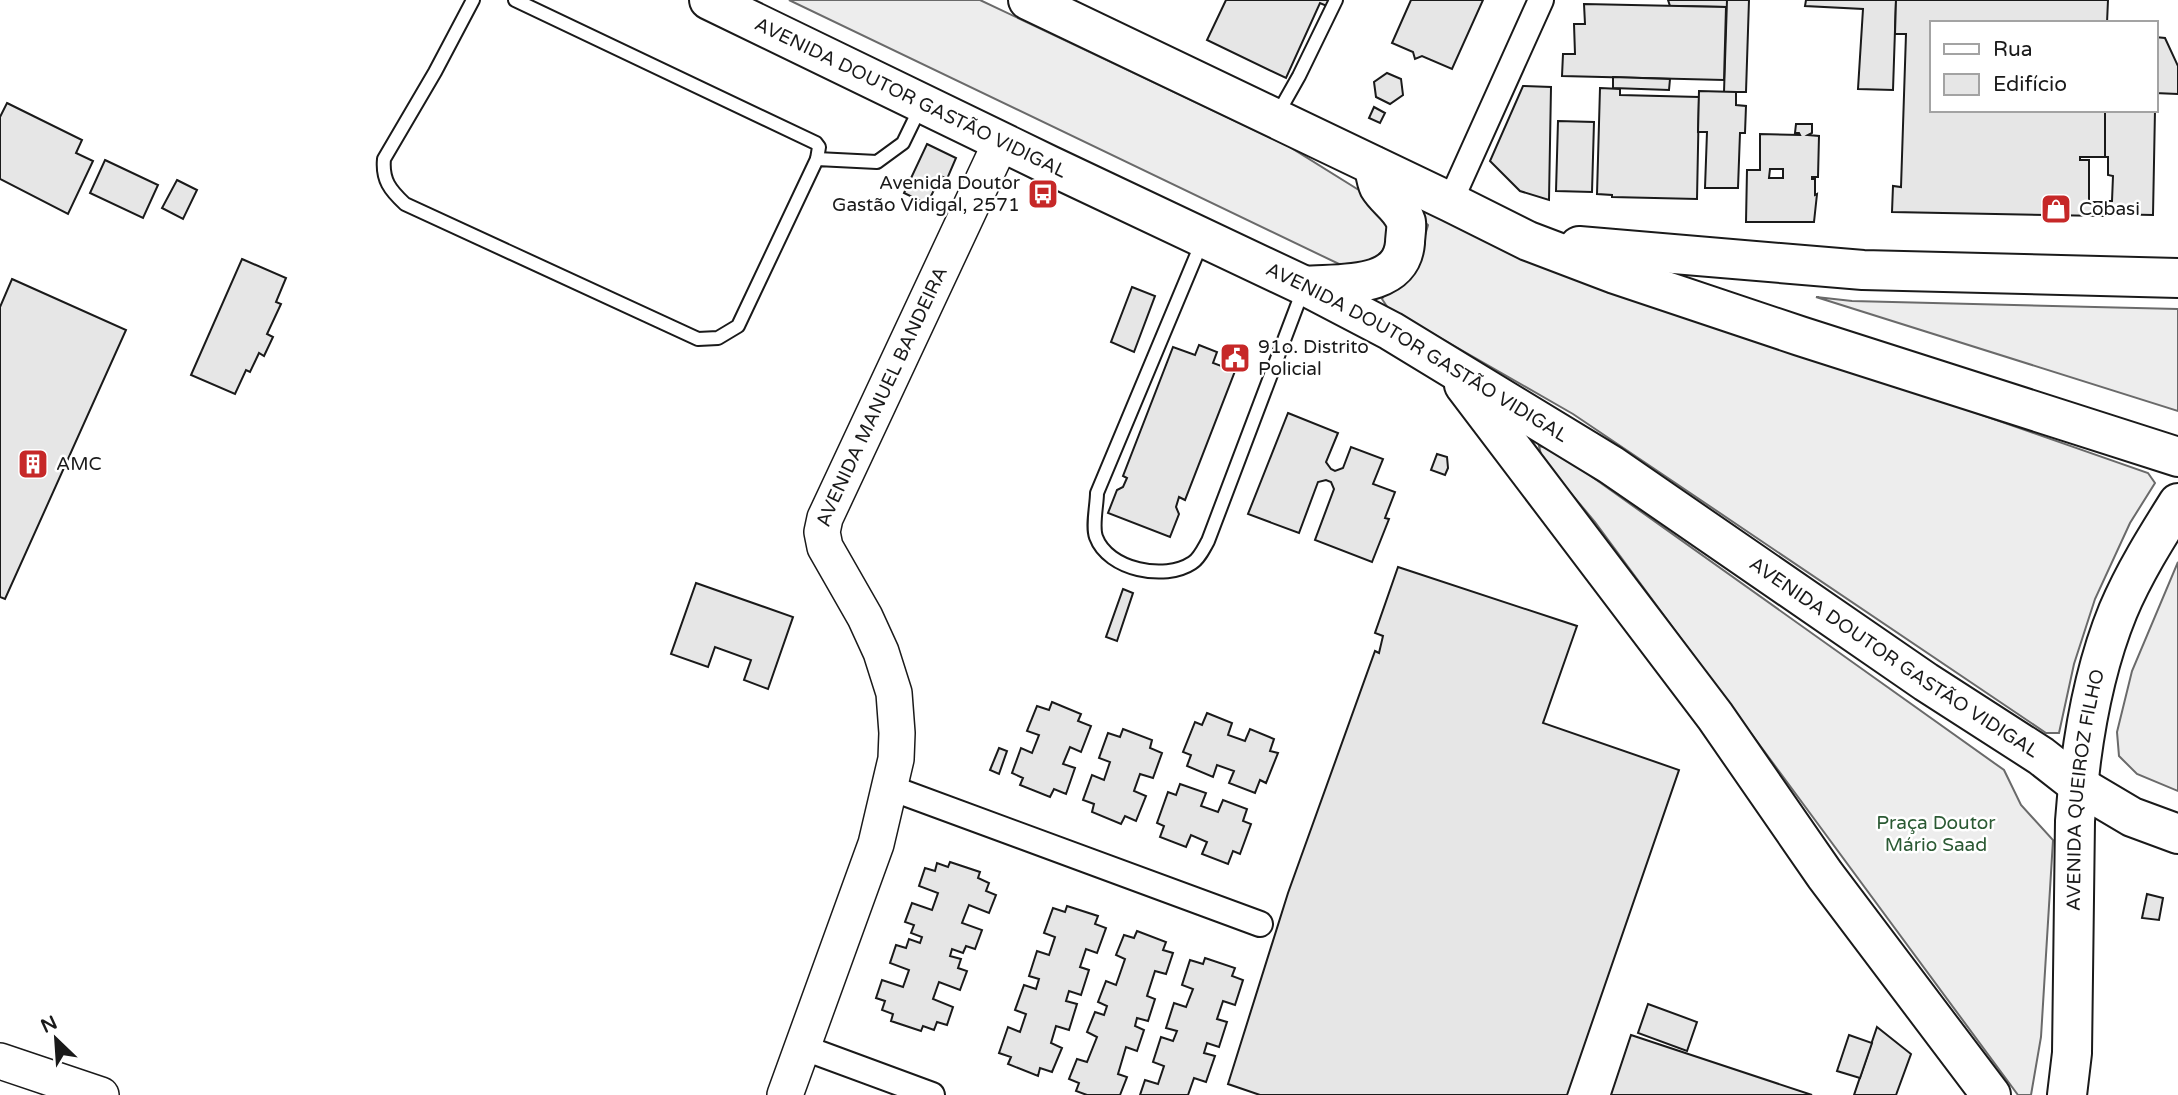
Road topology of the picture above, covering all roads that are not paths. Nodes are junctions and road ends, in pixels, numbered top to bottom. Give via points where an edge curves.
1 (473, 0) edge
2 (515, 0) edge
3 (709, 0) edge
4 (726, 0) edge
5 (1336, 0) edge
6 (1541, 0) edge
7 (1044, 3) edge
8 (922, 104) junction
9 (1275, 118) junction
10 (1001, 142) junction
11 (817, 159) junction
12 (1374, 166) junction
13 (1450, 202) junction
14 (1203, 238) junction
15 (1528, 241) junction
16 (2178, 278) edge
17 (1310, 286) junction
18 (1450, 367) junction
19 (2178, 457) edge
20 (2178, 503) edge
21 (1784, 584) junction
22 (2078, 785) junction
23 (891, 788) junction
24 (2178, 834) edge
25 (1260, 924) dead end
26 (803, 1047) junction
27 (0, 1061) edge
28 (102, 1095) edge
29 (785, 1095) edge
30 (932, 1095) edge
31 (1991, 1095) edge
32 (2067, 1095) edge

1 - 11 lane via 384,159 383,174 390,190 405,204 698,339 718,338 738,326
2 - 11 lane via 816,143
3 - 8 highway, AVENIDA DOUTOR GASTÃO VIDIGAL
4 - 17 street
5 - 9 lane
6 - 13 street
7 - 9 highway
8 - 10 highway, AVENIDA DOUTOR GASTÃO VIDIGAL
8 - 11 lane via 903,143 877,162
9 - 12 highway
10 - 14 highway, AVENIDA DOUTOR GASTÃO VIDIGAL
10 - 23 street, AVENIDA MANUEL BANDEIRA via 822,532 830,558 881,652 894,693 897,733
12 - 13 highway
12 - 17 highway via 1379,187 1406,222 1404,254 1384,276
13 - 15 highway
14 - 17 highway, AVENIDA DOUTOR GASTÃO VIDIGAL
14 - 17 lane via 1097,493 1096,536 1110,558 1146,571 1171,572 1194,562 1208,541
15 - 16 highway via 1863,270
15 - 19 highway via 1615,274
17 - 18 highway, AVENIDA DOUTOR GASTÃO VIDIGAL
17 - 21 street via 1542,412
18 - 21 highway, AVENIDA DOUTOR GASTÃO VIDIGAL via 1611,465
18 - 31 highway via 1715,716 1825,875
20 - 22 highway, AVENIDA QUEIROZ FILHO via 2118,611 2101,662
21 - 22 highway, AVENIDA DOUTOR GASTÃO VIDIGAL
22 - 24 highway, AVENIDA DOUTOR GASTÃO VIDIGAL via 2132,817
22 - 32 highway, AVENIDA QUEIROZ FILHO via 2072,1053
23 - 25 street
23 - 26 street, AVENIDA MANUEL BANDEIRA via 876,844
26 - 29 street, AVENIDA MANUEL BANDEIRA
26 - 30 street
27 - 28 street

